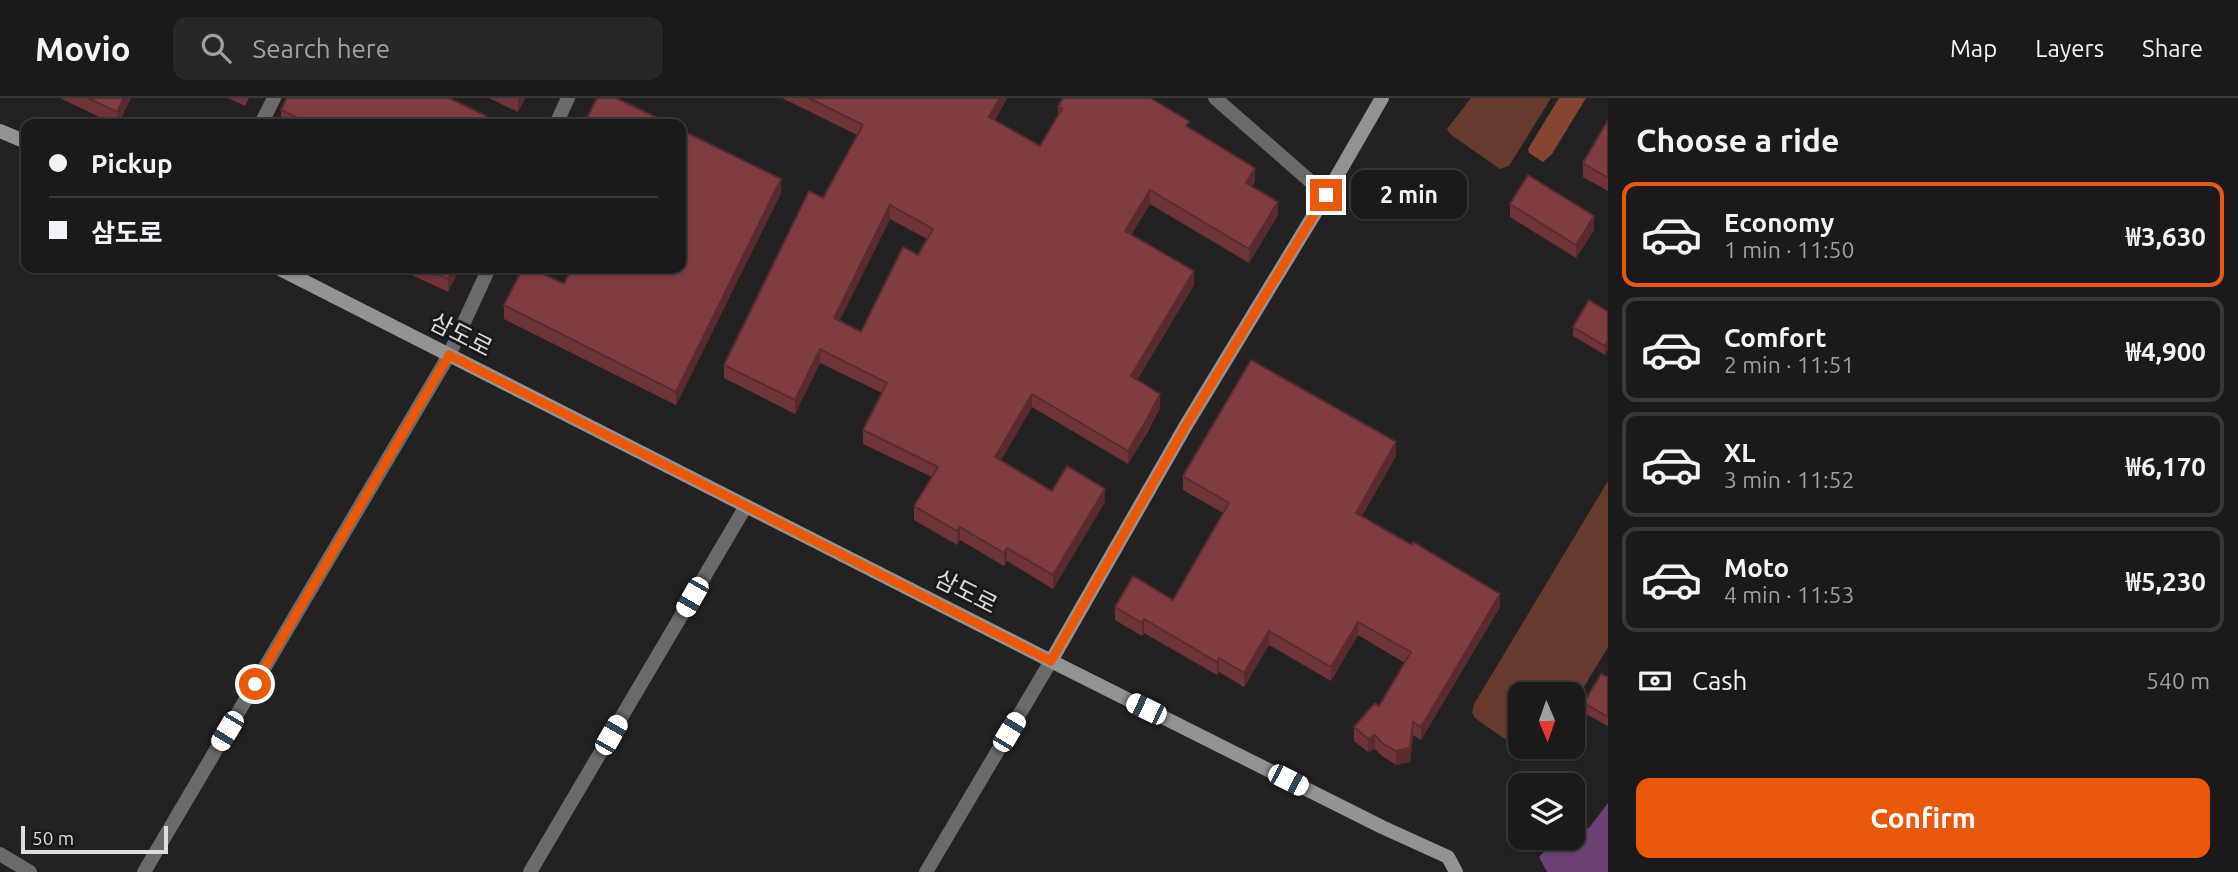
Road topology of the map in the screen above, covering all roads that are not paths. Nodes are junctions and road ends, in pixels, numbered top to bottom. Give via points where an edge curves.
1 (274, 98) edge
2 (568, 98) edge
3 (1215, 98) edge
4 (1382, 98) edge
5 (264, 119) edge
6 (558, 119) edge
7 (0, 131) edge
8 (21, 140) edge
9 (1326, 195) junction
10 (288, 273) edge
11 (487, 273) edge
12 (449, 355) junction
13 (746, 506) junction
14 (1051, 661) junction
15 (0, 854) edge
16 (30, 872) edge
17 (144, 872) edge
18 (530, 872) edge
19 (926, 872) edge
20 (1456, 872) edge

1 - 5 street
2 - 6 street
3 - 9 street
4 - 9 street
7 - 8 street
9 - 14 street via 1185,427
10 - 12 street, 삼도로
11 - 12 street
12 - 13 street, 삼도로
12 - 17 street
13 - 14 street, 삼도로
13 - 18 street
14 - 19 street
14 - 20 street, 삼도로 via 1448,857
15 - 16 street

